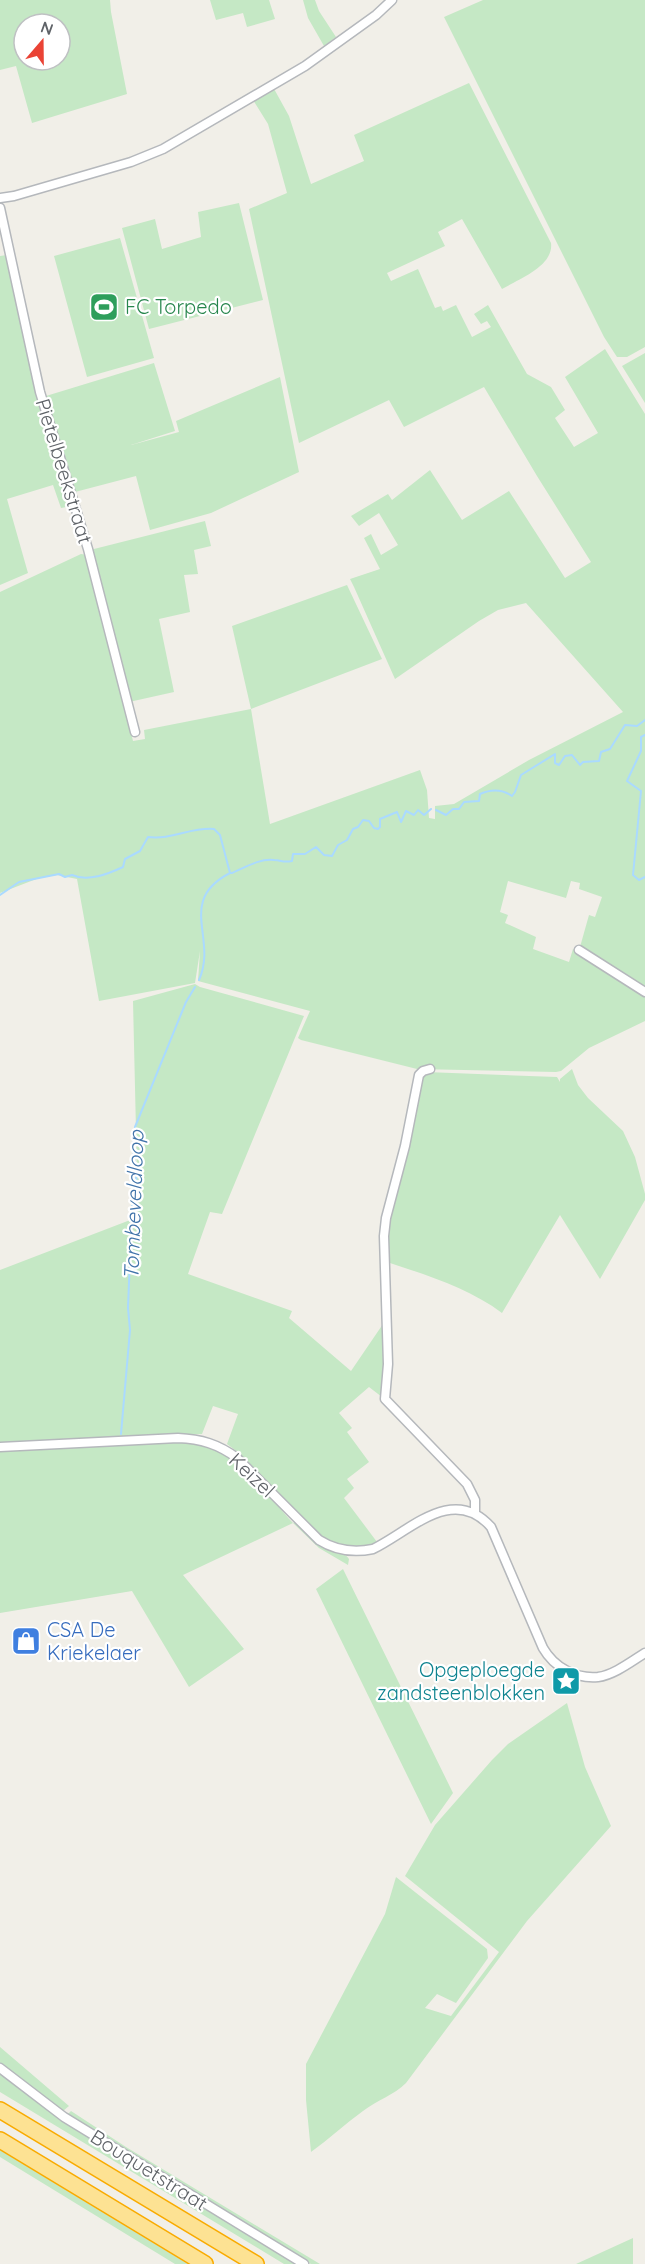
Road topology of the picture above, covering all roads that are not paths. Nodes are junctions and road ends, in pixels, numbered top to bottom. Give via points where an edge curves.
1 (392, 0) edge
2 (0, 198) edge
3 (0, 208) edge
4 (135, 732) dead end
5 (579, 950) dead end
6 (645, 992) edge
7 (430, 1069) dead end
8 (0, 1447) edge
9 (475, 1514) junction
10 (645, 1653) edge
11 (0, 2068) edge
12 (0, 2110) edge
13 (0, 2140) edge
14 (206, 2264) edge
15 (256, 2264) edge
16 (304, 2264) edge

1 - 2 street via 306,66 163,149 131,162
3 - 4 street, Pietelbeekstraat via 40,392 88,549
5 - 6 street
7 - 9 street via 419,1075 386,1218 385,1399 467,1484 475,1500
8 - 9 street, Keizel via 205,1440 237,1458 319,1540 346,1550 373,1550 441,1511 456,1508
9 - 10 street via 491,1527 552,1662 567,1671 598,1677
11 - 16 street, Bouquetstraat via 64,2117
12 - 15 highway
13 - 14 highway

